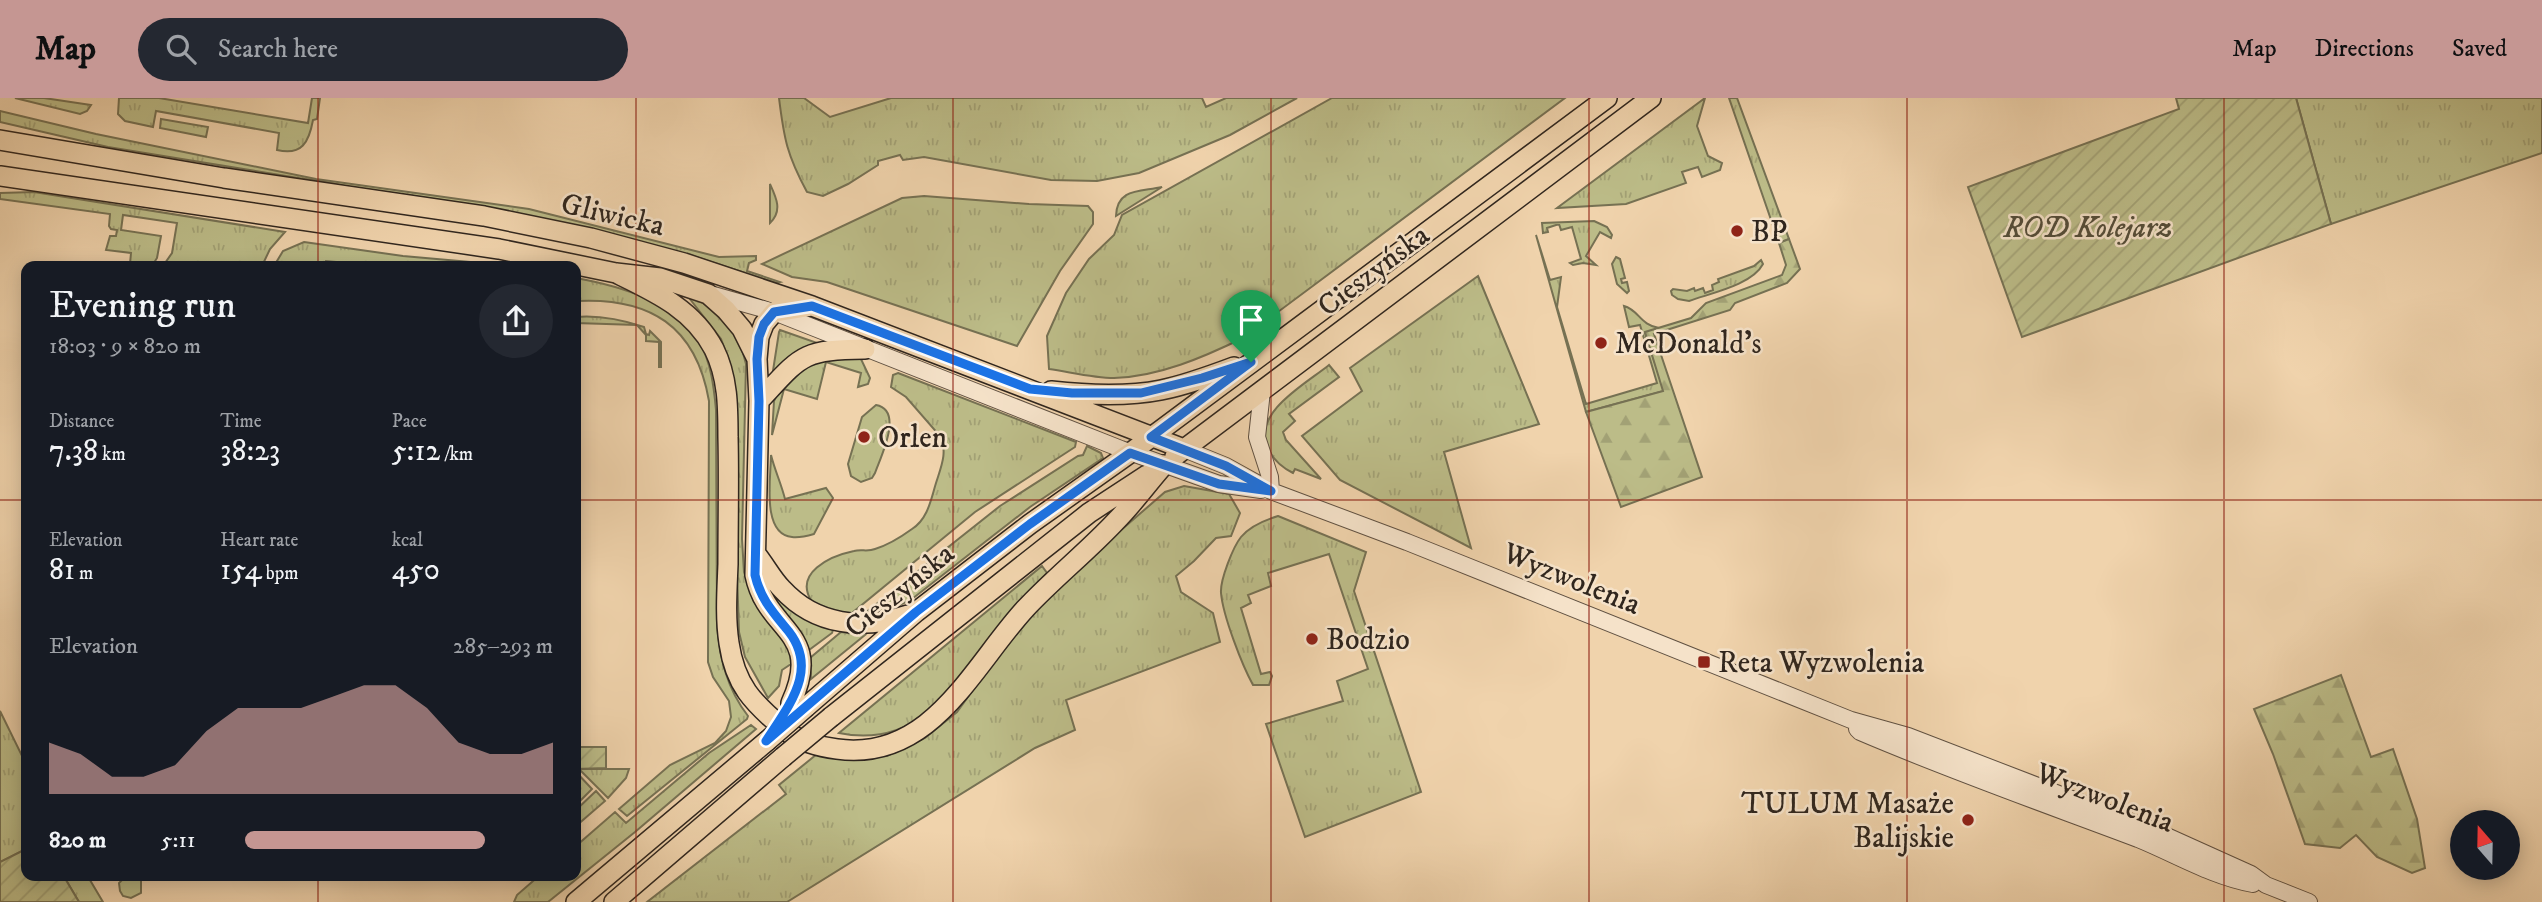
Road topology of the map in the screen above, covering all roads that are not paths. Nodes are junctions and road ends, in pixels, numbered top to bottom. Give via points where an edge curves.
1 (1606, 98) edge
2 (1651, 98) edge
3 (0, 140) edge
4 (0, 176) edge
5 (558, 261) edge
6 (581, 266) edge
7 (617, 273) junction
8 (760, 286) junction
9 (708, 294) junction
10 (812, 306) junction
11 (774, 312) junction
12 (865, 349) junction
13 (757, 359) junction
14 (1251, 362) junction
15 (1030, 389) junction
16 (1262, 391) junction
17 (759, 396) junction
18 (1151, 437) junction
19 (1184, 449) junction
20 (1130, 453) junction
21 (1164, 465) junction
22 (1271, 491) junction
23 (756, 554) junction
24 (916, 612) junction
25 (798, 705) junction
26 (576, 902) edge
27 (614, 902) edge
28 (2309, 902) edge

1 - 14 main road, Cieszyńska
2 - 16 main road, Cieszyńska
3 - 8 main road, Gliwicka via 484,216 591,238
4 - 5 main road, Gliwicka
6 - 7 main road, Gliwicka
7 - 9 main road, Gliwicka via 660,278
7 - 21 main road via 681,308 714,349 727,396 729,644 737,673 754,704 789,734 822,747 856,752 896,743 930,723 1023,611 1116,522
8 - 10 main road, Gliwicka
8 - 11 main road
9 - 11 street, Gliwicka
9 - 13 main road via 742,329
10 - 11 main road
10 - 15 main road, Gliwicka
11 - 12 street, Gliwicka
11 - 13 main road via 759,337
11 - 17 main road via 769,360
12 - 17 main road via 821,350 801,358
12 - 20 street, Gliwicka
13 - 17 main road
14 - 15 main road via 1141,393
14 - 18 main road, Cieszyńska
15 - 18 main road, Gliwicka
16 - 19 main road, Cieszyńska
16 - 22 street via 1257,437
17 - 23 main road
18 - 19 main road, Gliwicka
18 - 20 main road, Cieszyńska
19 - 21 main road, Cieszyńska
19 - 22 street, Wyzwolenia
20 - 21 street, Gliwicka
20 - 24 main road, Cieszyńska
21 - 22 street, Wyzwolenia via 1219,484
21 - 27 main road, Cieszyńska, bridge via 1089,513 831,717
22 - 28 street, Wyzwolenia via 1851,720 1909,736 2160,833
23 - 24 main road via 784,592 830,621 886,622
23 - 25 main road via 758,591 800,650
24 - 25 main road, Cieszyńska
25 - 26 main road, Cieszyńska, bridge via 766,741

